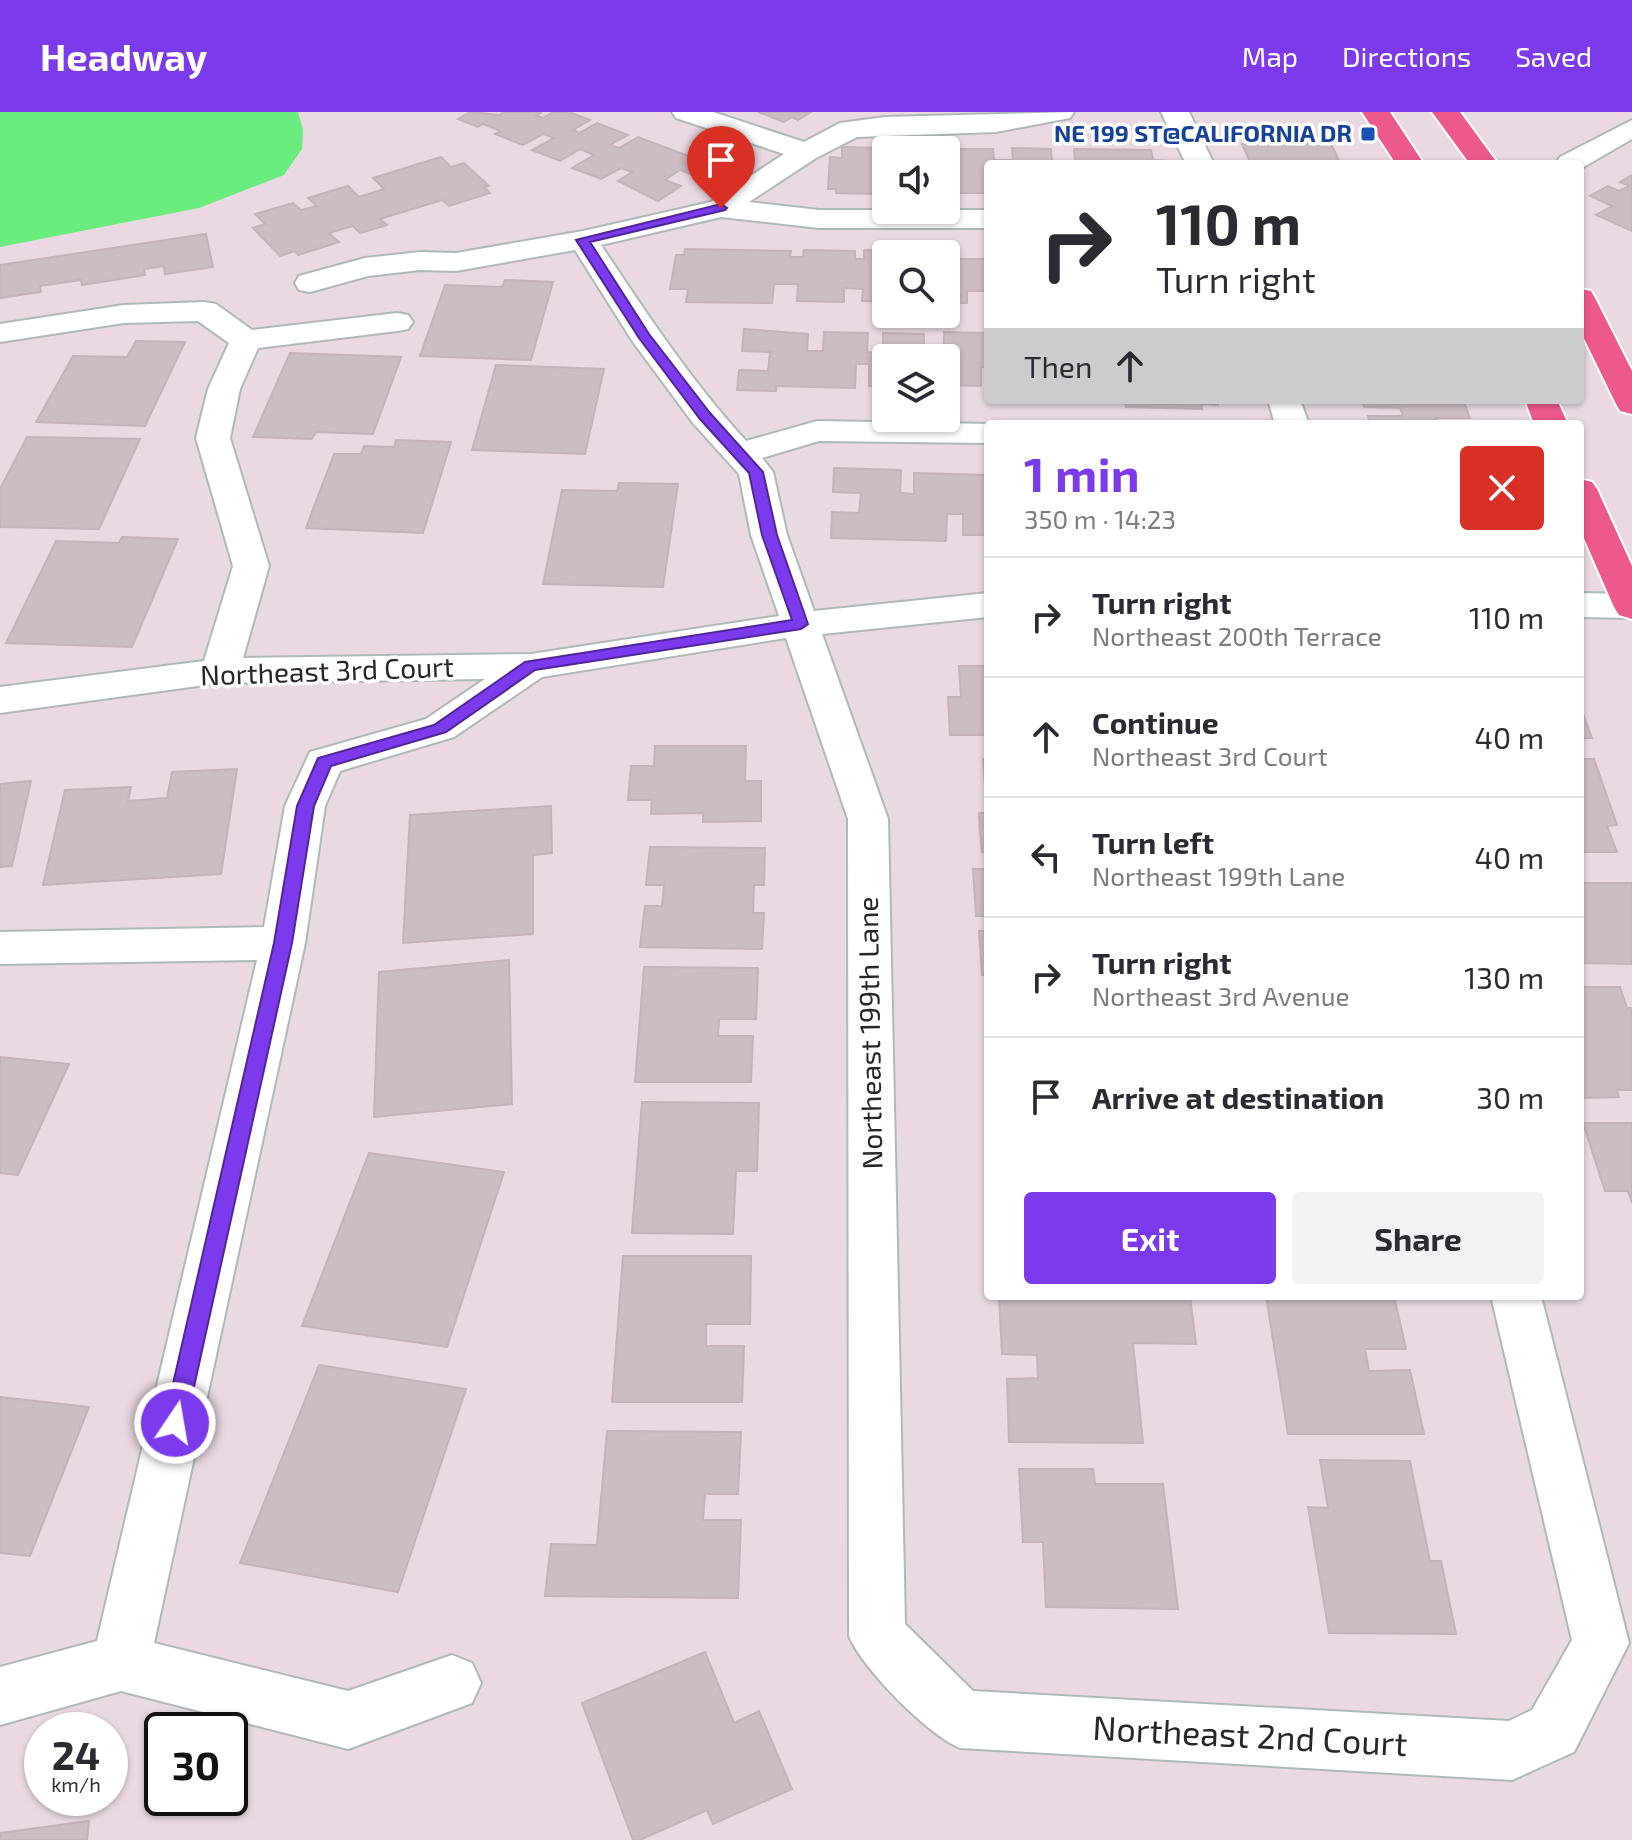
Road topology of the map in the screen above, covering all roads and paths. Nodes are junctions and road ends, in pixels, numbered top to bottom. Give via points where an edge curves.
1 (686, 112) edge
2 (1060, 112) edge
3 (1175, 112) edge
4 (1376, 112) edge
5 (1446, 112) edge
6 (1632, 128) edge
7 (806, 152) junction
8 (1198, 160) edge
9 (1407, 160) edge
10 (1481, 160) edge
11 (1575, 160) edge
12 (721, 208) junction
13 (984, 219) edge
14 (583, 240) junction
15 (310, 283) dead end
16 (1584, 306) edge
17 (397, 322) dead end
18 (0, 333) edge
19 (246, 340) junction
20 (1632, 404) edge
21 (984, 433) edge
22 (739, 454) junction
23 (1584, 498) edge
24 (984, 605) edge
25 (1584, 605) edge
26 (1632, 606) edge
27 (787, 626) junction
28 (531, 666) junction
29 (220, 671) junction
30 (0, 700) edge
31 (283, 943) junction
32 (0, 948) edge
33 (1517, 1300) edge
34 (877, 1636) joint
35 (121, 1663) junction
36 (452, 1683) dead end
37 (0, 1696) edge

1 - 7 street
2 - 7 street via 996,124 850,129
3 - 8 street
4 - 9 main road
5 - 10 main road
6 - 11 street
7 - 12 street
12 - 13 street via 819,219
12 - 14 street
14 - 15 street via 456,262 365,267
14 - 22 street via 644,335
16 - 20 main road
17 - 19 street
18 - 19 street via 124,314 205,311
19 - 29 street via 224,389 213,438 251,566
21 - 22 street via 817,431
22 - 27 street, Northeast 199th Lane via 733,485 745,537
23 - 26 main road
24 - 27 street, Northeast 3rd Court
25 - 26 street
27 - 28 street, Northeast 3rd Court
27 - 34 street, Northeast 199th Lane via 868,819
28 - 29 street, Northeast 3rd Court
28 - 31 street via 440,728 324,762 305,806
29 - 30 street, Northeast 3rd Court
31 - 32 street
31 - 35 street
33 - 34 street, Northeast 2nd Court via 1601,1643 1553,1731 1512,1751 960,1719
35 - 36 street via 348,1720
35 - 37 street

